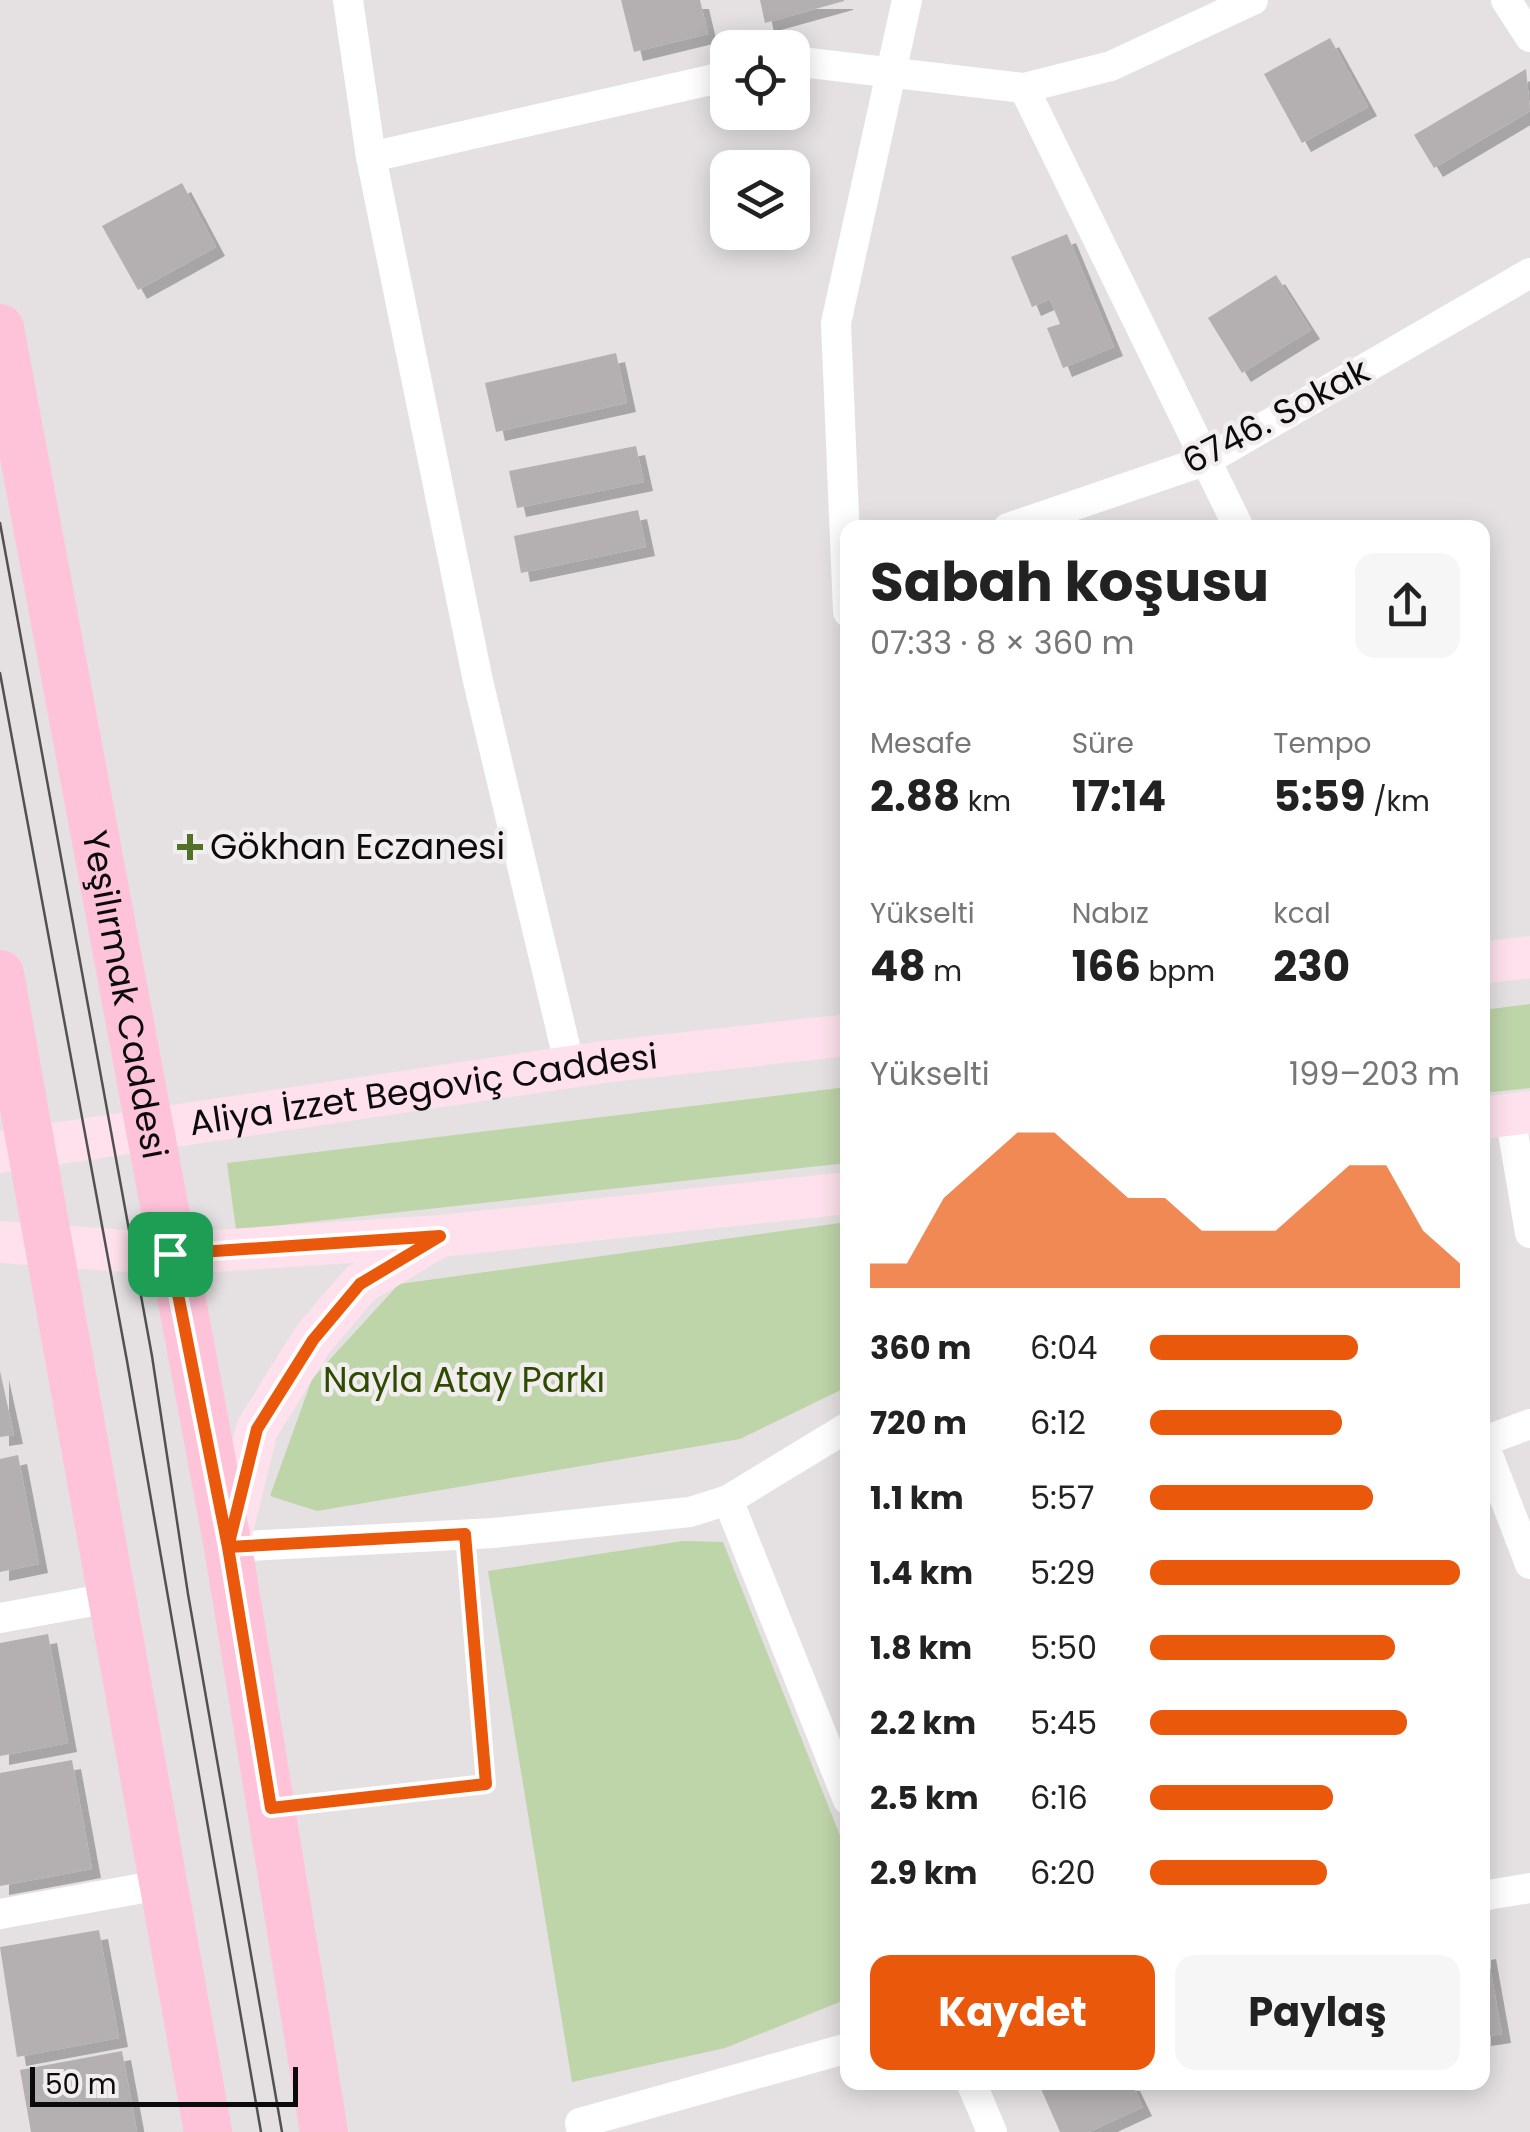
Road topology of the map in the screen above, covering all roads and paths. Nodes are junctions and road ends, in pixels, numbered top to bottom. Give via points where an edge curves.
1 (348, 0) edge
2 (907, 0) edge
3 (1253, 0) edge
4 (1506, 0) edge
5 (1530, 37) edge
6 (810, 63) edge
7 (889, 74) junction
8 (710, 80) edge
9 (1024, 88) junction
10 (371, 157) junction
11 (1530, 273) edge
12 (0, 328) edge
13 (1207, 460) junction
14 (843, 520) edge
15 (1031, 520) edge
16 (1234, 520) edge
17 (1530, 957) edge
18 (1490, 961) edge
19 (0, 974) edge
20 (840, 1036) edge
21 (570, 1067) junction
22 (1507, 1115) edge
23 (147, 1132) junction
24 (15, 1149) edge
25 (840, 1194) edge
26 (1530, 1233) edge
27 (440, 1236) junction
28 (0, 1242) edge
29 (48, 1244) junction
30 (170, 1254) junction
31 (1530, 1424) edge
32 (840, 1432) edge
33 (1490, 1439) edge
34 (1490, 1460) edge
35 (728, 1500) junction
36 (465, 1534) junction
37 (228, 1547) junction
38 (1530, 1564) edge
39 (115, 1597) junction
40 (0, 1618) edge
41 (840, 1778) edge
42 (271, 1808) junction
43 (165, 1884) junction
44 (1530, 1888) edge
45 (1490, 1895) edge
46 (0, 1914) edge
47 (840, 2050) edge
48 (975, 2090) edge
49 (208, 2132) edge
50 (324, 2132) edge
51 (582, 2132) edge
52 (992, 2132) edge

1 - 10 street
2 - 7 street
3 - 9 street via 1111,66
4 - 5 street
6 - 7 street
7 - 9 street
7 - 14 street via 836,323
8 - 10 street
9 - 13 street
10 - 21 street via 478,681
11 - 13 street, 6746. Sokak
12 - 23 main road, Yeşilırmak Caddesi
13 - 15 street, 6746. Sokak
13 - 16 street
17 - 18 main road
19 - 24 main road
20 - 21 main road, Aliya İzzet Begoviç Caddesi
21 - 23 main road, Aliya İzzet Begoviç Caddesi
22 - 26 street
23 - 24 main road, Aliya İzzet Begoviç Caddesi
23 - 30 main road, Yeşilırmak Caddesi
24 - 29 main road
25 - 27 main road
27 - 30 main road
27 - 37 main road via 360,1284 313,1340 257,1429
28 - 29 main road
29 - 30 main road
29 - 39 main road
30 - 37 main road, Yeşilırmak Caddesi
31 - 33 street
32 - 35 street
34 - 38 street
35 - 36 street via 690,1512
35 - 41 street
36 - 37 street
36 - 42 lane via 486,1784
37 - 42 main road, Yeşilırmak Caddesi
39 - 40 street
39 - 43 main road
42 - 50 main road, Yeşilırmak Caddesi
43 - 46 street
43 - 49 main road
44 - 45 street
47 - 51 street via 580,2123
48 - 52 street

